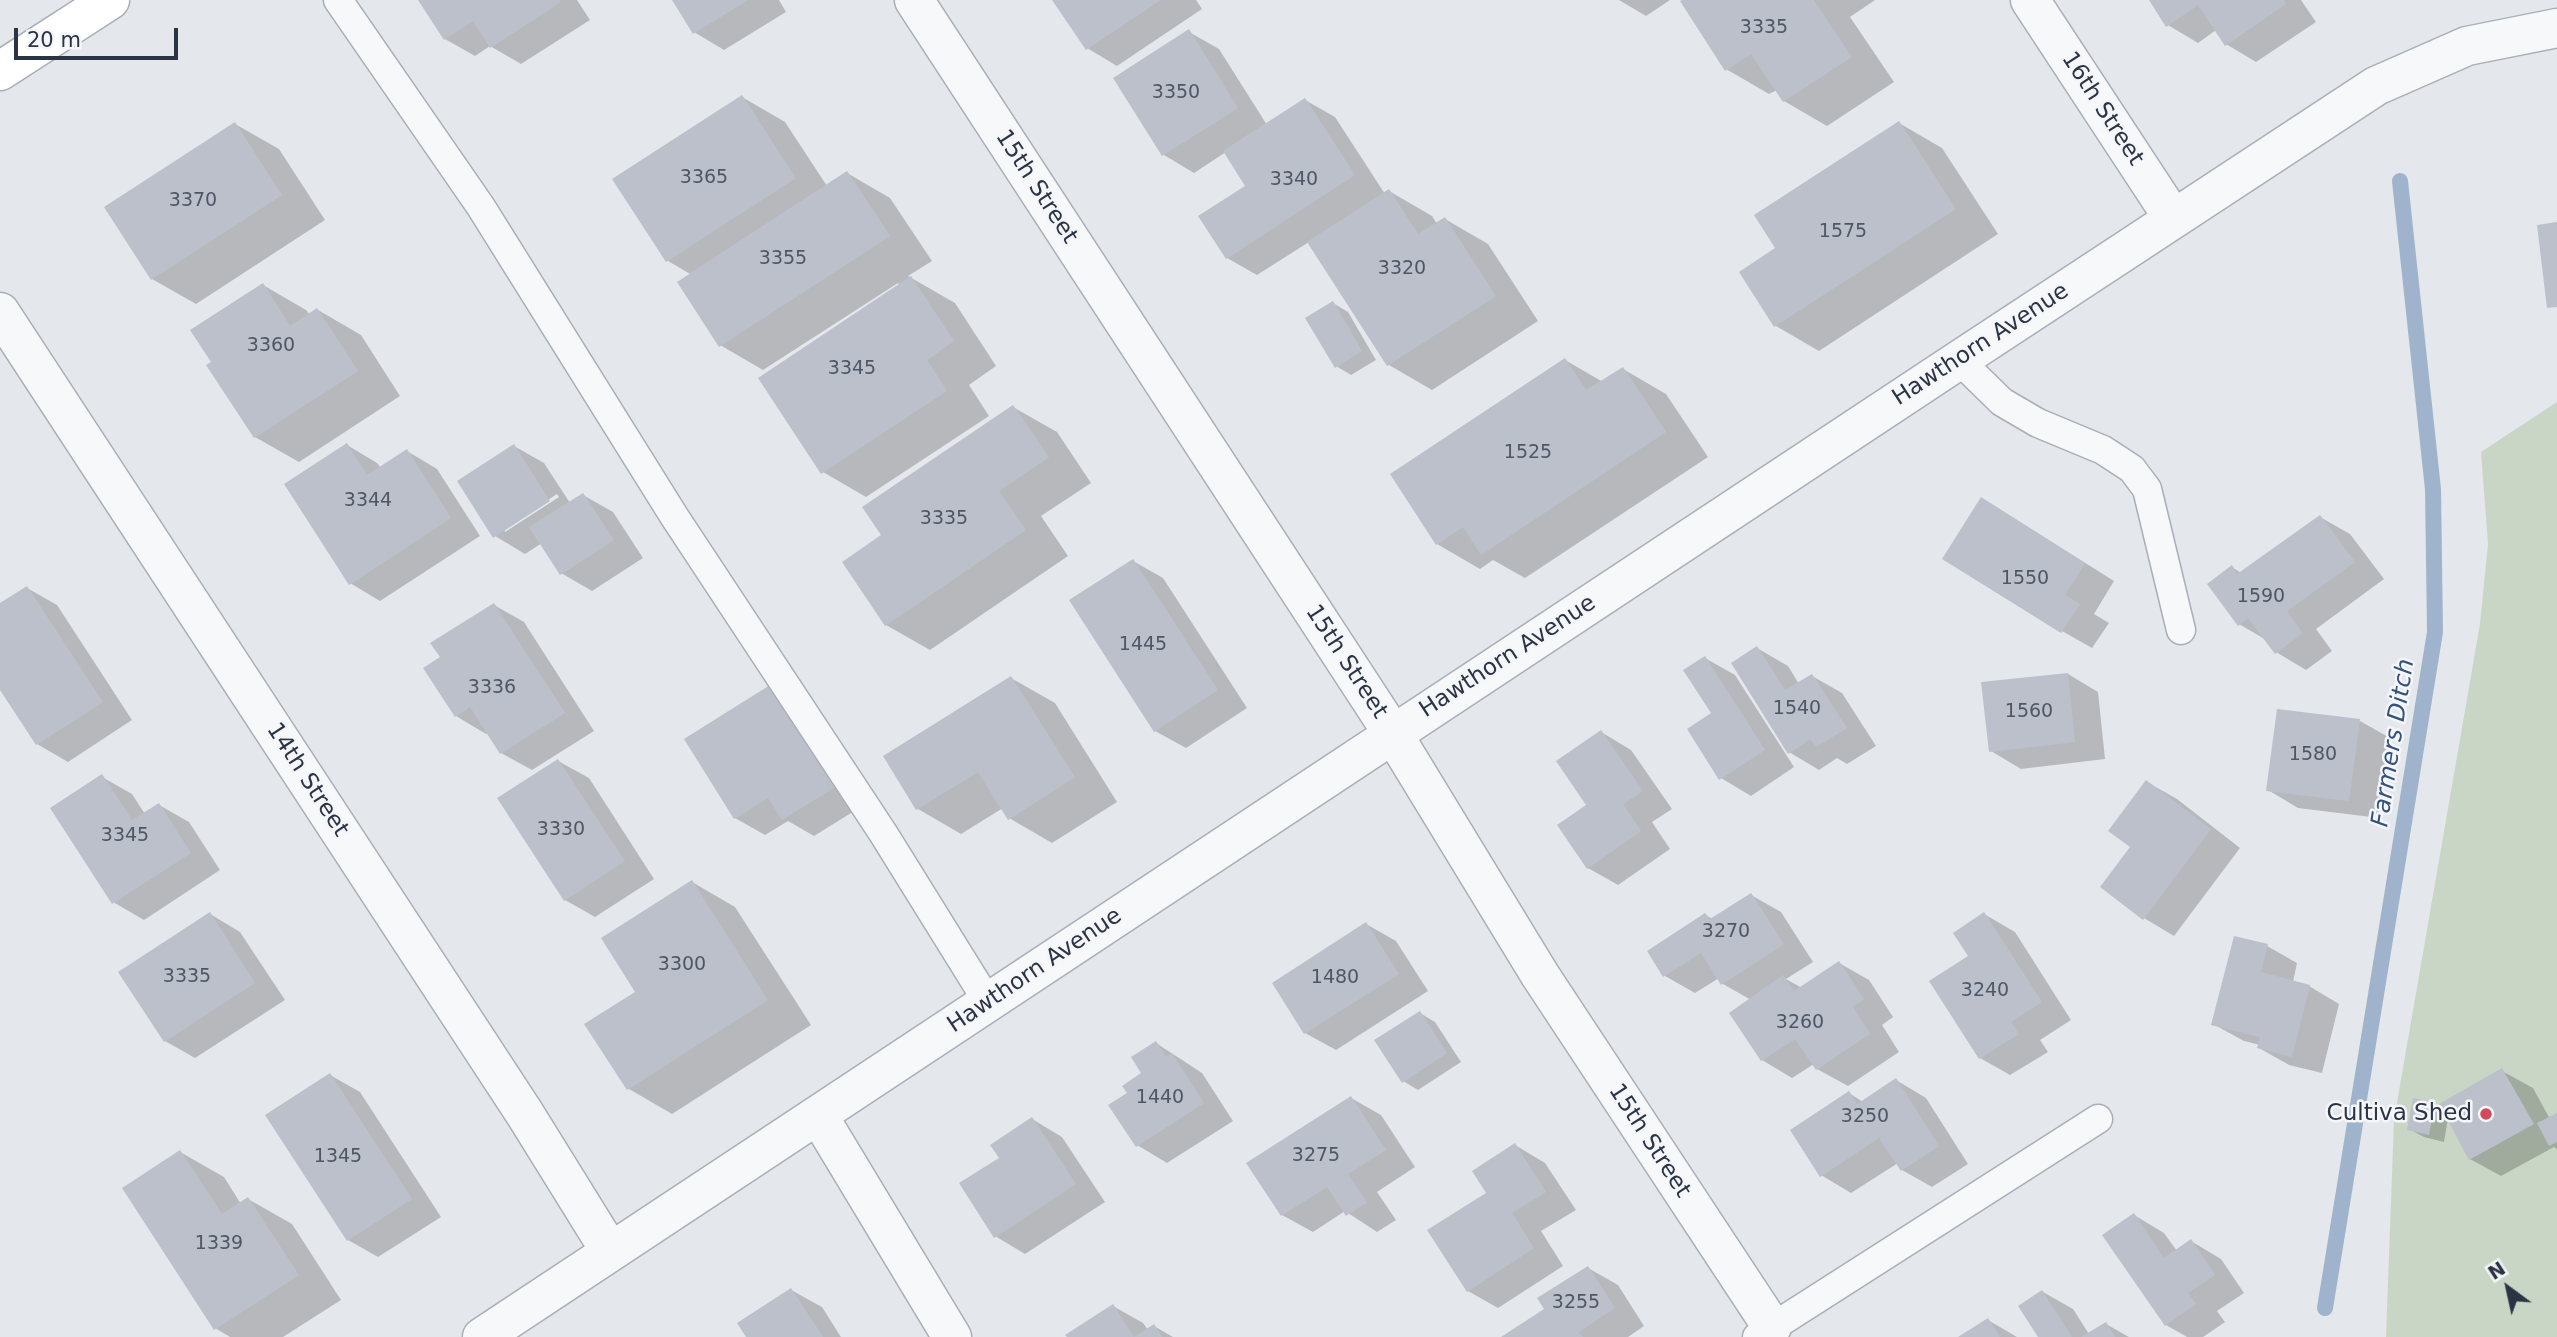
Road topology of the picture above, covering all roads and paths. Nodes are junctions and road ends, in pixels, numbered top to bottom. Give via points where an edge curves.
1 (110, 0) edge
2 (338, 0) edge
3 (914, 0) edge
4 (2030, 0) edge
5 (2557, 28) edge
6 (0, 71) edge
7 (2173, 218) junction
8 (0, 312) edge
9 (1959, 360) junction
10 (2182, 629) dead end
11 (1393, 734) junction
12 (988, 1002) junction
13 (818, 1115) junction
14 (2098, 1119) dead end
15 (610, 1251) junction
16 (1765, 1332) edge
17 (482, 1337) edge
18 (952, 1337) edge

1 - 6 main road
2 - 12 lane via 481,207
3 - 11 street, 15th Street
4 - 7 street, 16th Street
5 - 7 street, Hawthorn Avenue via 2467,46 2376,86
7 - 9 street, Hawthorn Avenue
8 - 15 street, 14th Street
9 - 10 lane via 2002,402 2103,450 2132,469 2147,489
9 - 11 street, Hawthorn Avenue
11 - 12 street, Hawthorn Avenue
11 - 16 street, 15th Street
12 - 13 street, Hawthorn Avenue
13 - 15 street, Hawthorn Avenue
13 - 18 street
14 - 16 lane, 15th Street
15 - 17 street, Hawthorn Avenue

